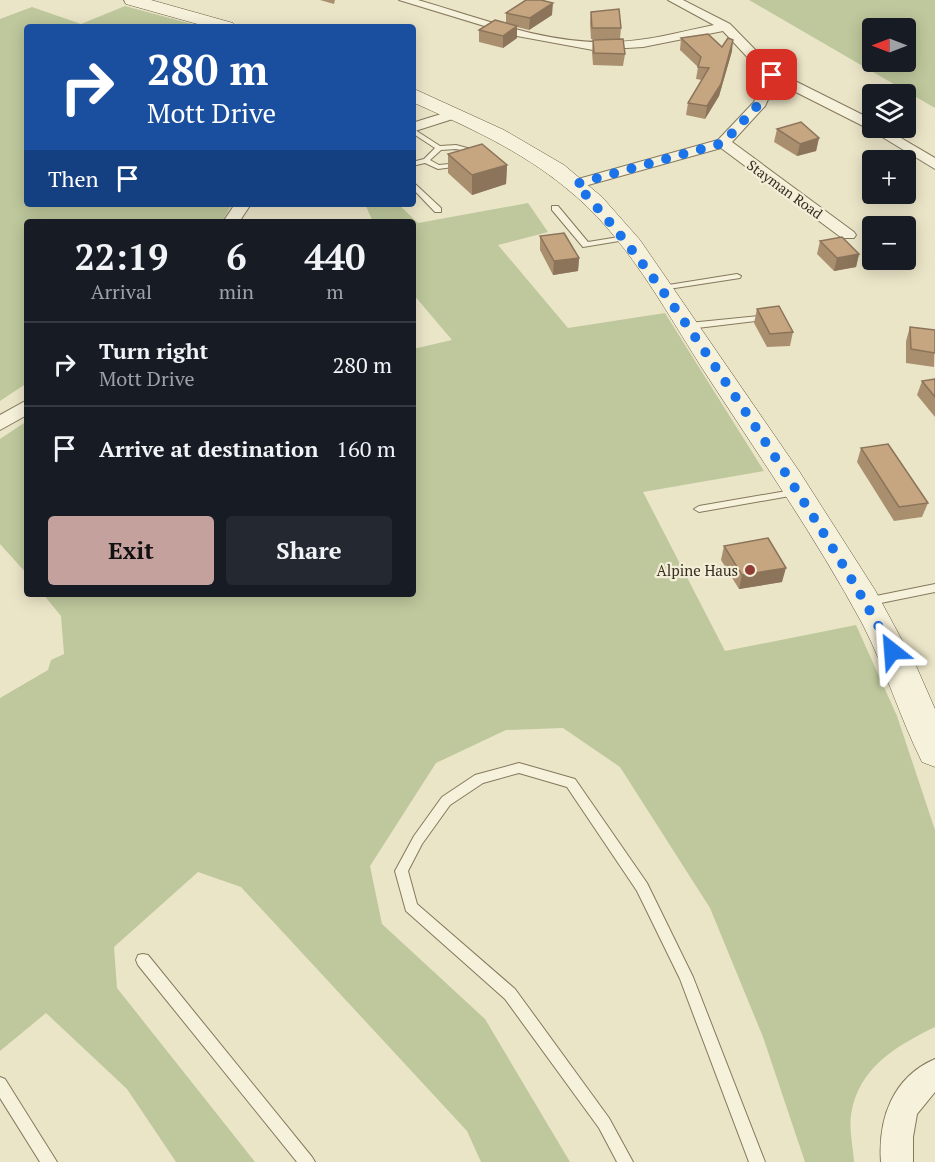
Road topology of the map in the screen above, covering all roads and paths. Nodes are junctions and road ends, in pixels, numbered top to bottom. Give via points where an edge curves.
1 (132, 0) edge
2 (405, 0) edge
3 (674, 0) edge
4 (216, 24) edge
5 (726, 27) junction
6 (772, 75) junction
7 (416, 96) edge
8 (454, 114) junction
9 (862, 121) edge
10 (416, 128) edge
11 (416, 132) edge
12 (892, 138) edge
13 (723, 143) junction
14 (439, 148) junction
15 (426, 161) junction
16 (416, 163) edge
17 (935, 164) edge
18 (576, 184) junction
19 (416, 187) edge
20 (555, 208) dead end
21 (438, 210) dead end
22 (848, 235) dead end
23 (625, 238) junction
24 (737, 276) dead end
25 (662, 288) junction
26 (773, 316) edge
27 (689, 327) junction
28 (24, 408) edge
29 (0, 424) edge
30 (798, 492) junction
31 (699, 509) dead end
32 (935, 588) edge
33 (866, 603) junction
34 (935, 752) edge
35 (143, 960) dead end
36 (935, 1075) edge
37 (0, 1084) edge
38 (49, 1162) edge
39 (308, 1162) edge
40 (625, 1162) edge
41 (757, 1162) edge
42 (897, 1162) edge

1 - 4 main road
2 - 5 street via 536,36 595,46
3 - 5 street
5 - 6 street
6 - 9 street
6 - 13 street via 760,103
7 - 8 main road
8 - 10 street
8 - 18 main road via 519,147
11 - 14 lane
12 - 17 street
13 - 18 street
13 - 22 street, Stayman Road
14 - 15 lane
14 - 15 lane via 469,150 473,157 451,168
15 - 16 lane
18 - 23 main road
19 - 21 lane
20 - 23 lane via 586,245
23 - 25 main road
24 - 25 lane
25 - 27 main road
26 - 27 lane
27 - 30 main road
28 - 29 street
30 - 31 lane
30 - 33 main road
32 - 33 lane
33 - 34 main road via 900,668
35 - 39 lane
36 - 42 street via 915,1089 905,1105 896,1129
37 - 38 lane
40 - 41 lane via 604,1123 510,994 411,907 401,871 446,801 479,779 519,768 545,774 571,783 591,810 642,887 686,977

